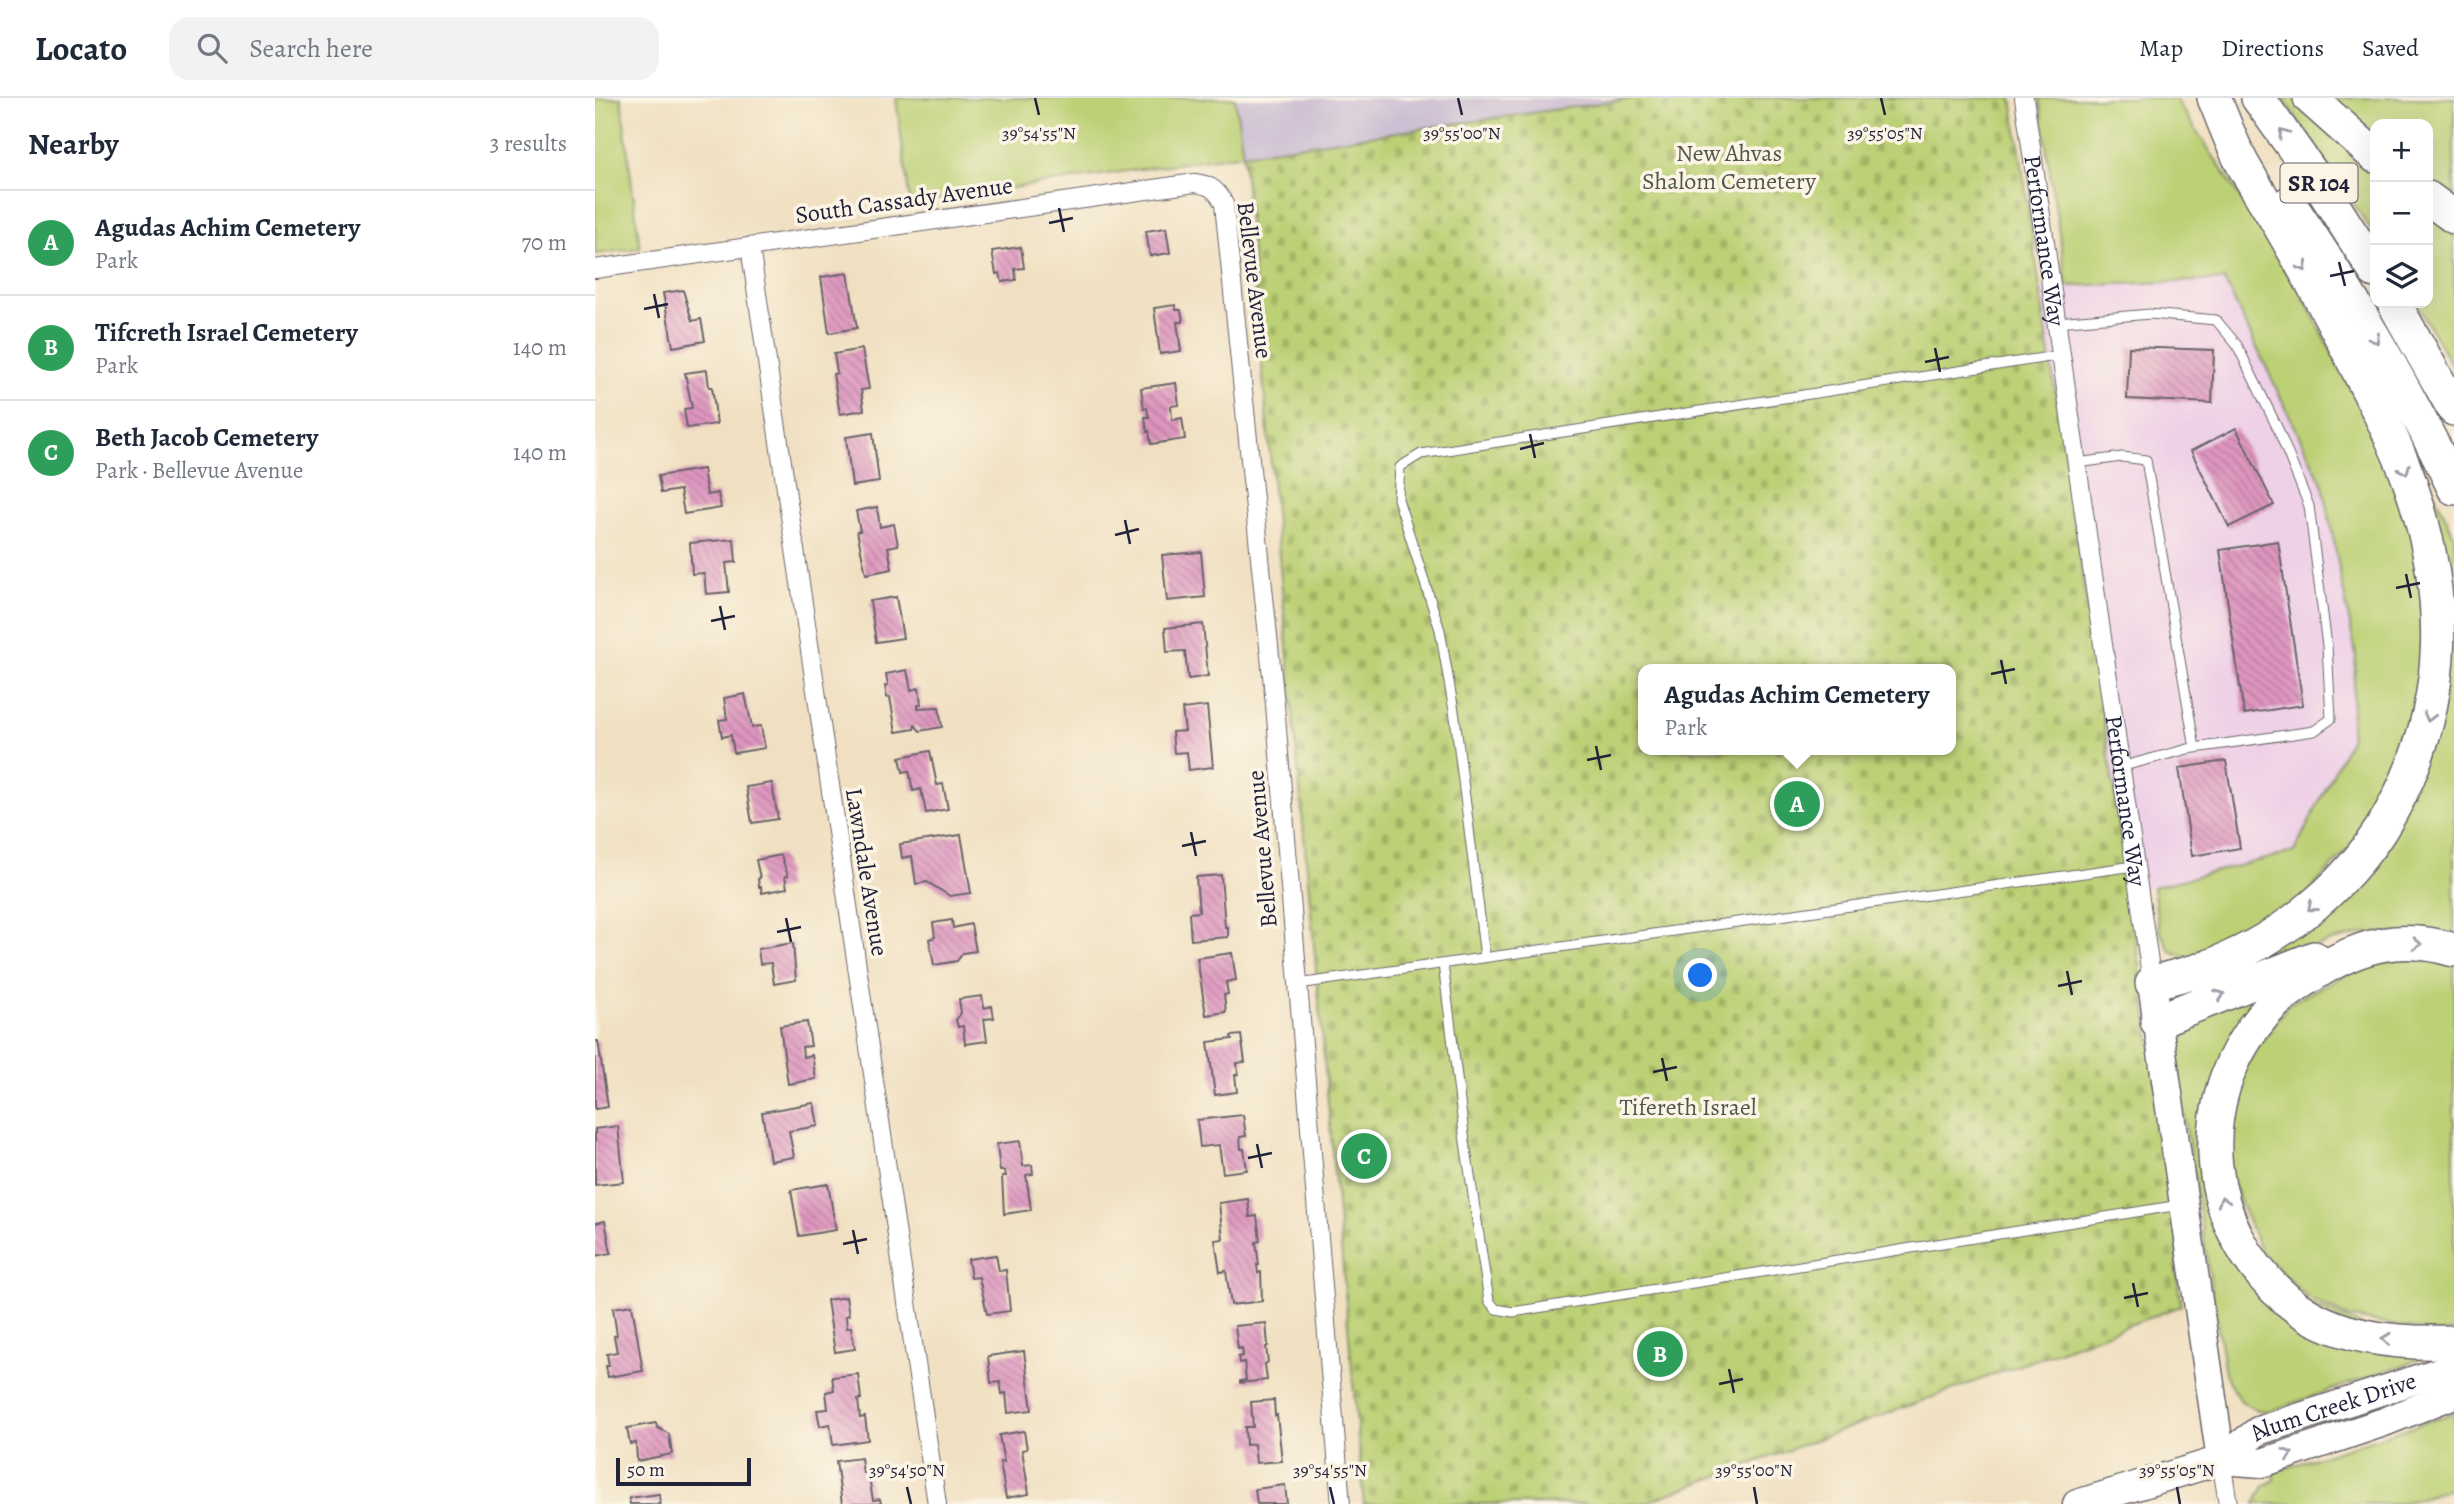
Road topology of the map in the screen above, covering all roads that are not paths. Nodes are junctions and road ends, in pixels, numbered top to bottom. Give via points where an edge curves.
1 (2024, 98) edge
2 (2215, 98) edge
3 (2258, 98) edge
4 (2310, 98) edge
5 (2370, 152) edge
6 (1219, 192) joint
7 (2433, 202) edge
8 (2454, 217) edge
9 (750, 247) junction
10 (2370, 263) edge
11 (595, 269) edge
12 (2397, 308) edge
13 (2057, 322) junction
14 (2062, 355) junction
15 (2454, 409) edge
16 (2077, 463) junction
17 (2454, 488) edge
18 (2195, 748) junction
19 (2120, 767) junction
20 (2134, 866) junction
21 (2361, 948) junction
22 (2454, 950) edge
23 (1485, 957) junction
24 (1443, 964) junction
25 (2152, 982) junction
26 (1298, 984) junction
27 (2157, 1021) junction
28 (2183, 1204) junction
29 (2454, 1342) edge
30 (2454, 1367) edge
31 (2454, 1394) edge
32 (2221, 1460) junction
33 (937, 1504) edge
34 (1341, 1504) edge
35 (2077, 1504) edge
36 (2228, 1504) edge

1 - 13 street, Performance Way
2 -> 17 highway, SR 104 via 2372,333
2 -> 25 highway via 2240,161 2338,329 2410,481 2433,568 2436,675 2432,706 2408,780 2382,829 2330,892 2296,920 2241,953
10 -> 3 highway, SR 104
4 - 5 highway
6 - 9 street, South Cassady Avenue via 1195,183
6 - 26 street, Bellevue Avenue via 1224,204 1275,705
7 - 8 highway
9 - 11 street, South Cassady Avenue
9 - 33 street, Lawndale Avenue
12 - 15 highway
13 - 14 street, Performance Way
13 - 18 lane via 2150,314 2216,320 2237,345 2309,506 2331,719 2314,730
14 - 16 street, Performance Way
14 - 23 lane via 1421,454 1400,467 1398,499 1440,630
16 - 18 lane via 2122,457 2145,460
16 - 19 street, Performance Way
18 - 19 lane
19 - 20 street, Performance Way
20 - 23 lane
20 - 25 street, Performance Way
21 -> 22 highway via 2419,943
27 -> 21 highway via 2309,959
29 -> 21 highway via 2368,1338 2327,1323 2288,1301 2257,1268 2233,1231 2220,1193 2213,1153 2217,1113 2227,1073 2242,1044 2284,995
23 - 24 lane
24 - 26 lane
24 - 28 lane via 1489,1301 1496,1309 1513,1312
25 - 27 main road, Performance Way
26 - 34 street, Bellevue Avenue
27 - 28 main road, Performance Way
28 - 32 main road, Performance Way
30 - 32 main road, Alum Creek Drive via 2258,1431
32 -> 31 main road, Alum Creek Drive via 2262,1463
32 - 35 main road, Alum Creek Drive
32 - 36 street, Performance Way

